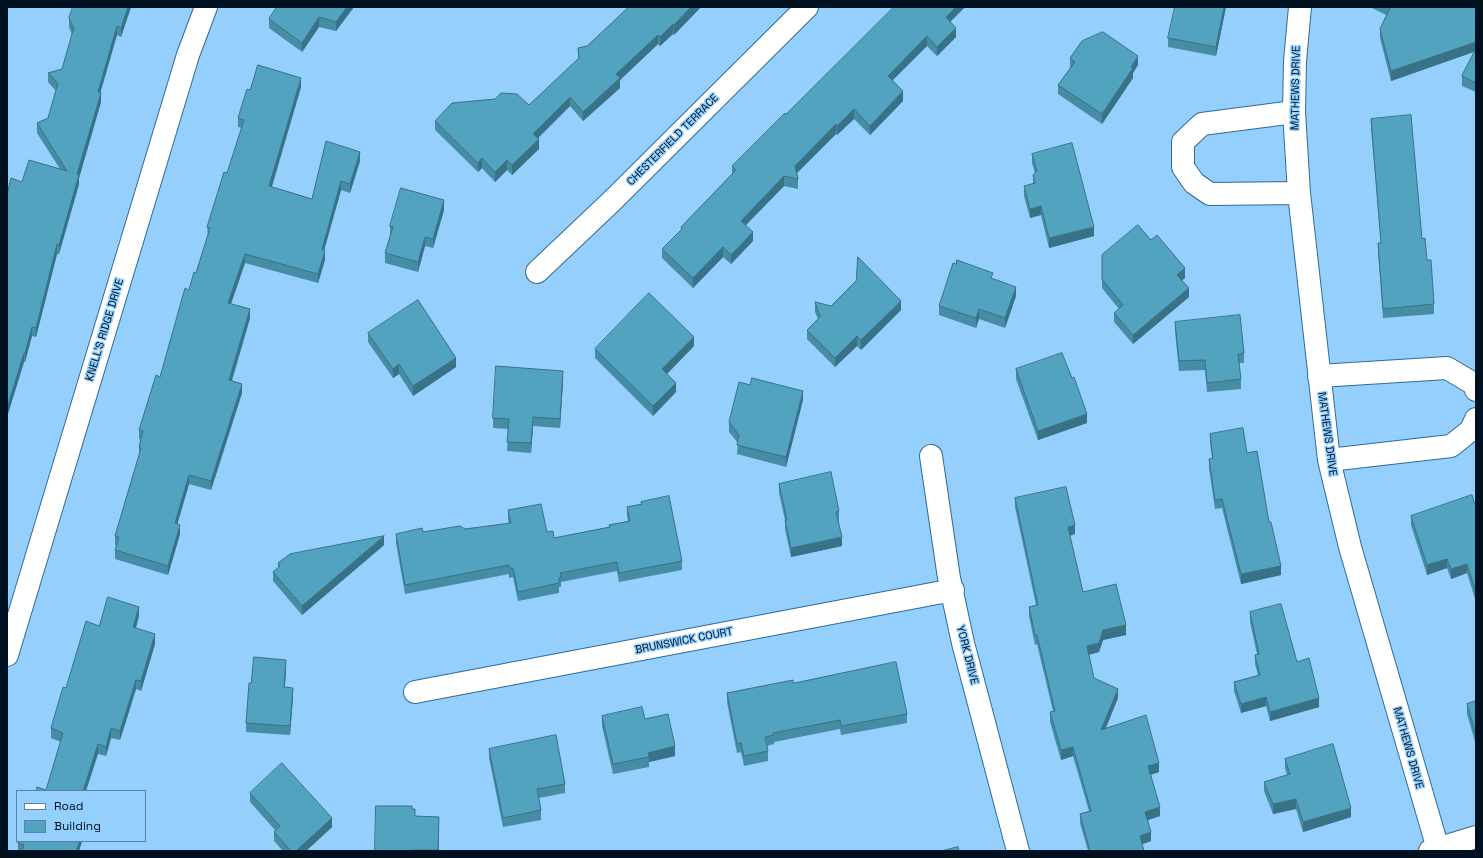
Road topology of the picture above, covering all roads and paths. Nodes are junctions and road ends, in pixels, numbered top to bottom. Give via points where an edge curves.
1 (206, 7) edge
2 (807, 7) edge
3 (1300, 7) edge
4 (1294, 112) junction
5 (1300, 192) junction
6 (538, 272) dead end
7 (1319, 376) junction
8 (1476, 390) edge
9 (1476, 419) edge
10 (931, 456) dead end
11 (1329, 460) junction
12 (953, 590) junction
13 (7, 655) edge
14 (415, 692) dead end
15 (1476, 837) edge
16 (1434, 850) edge
17 (1018, 851) edge

1 - 13 street, KNELL'S RIDGE DRIVE via 188,55
2 - 6 street, CHESTERFIELD TERRACE
3 - 4 street, MATHEWS DRIVE
4 - 5 street, MATHEWS DRIVE
4 - 5 street via 1202,124 1183,142 1183,167 1194,183 1210,194
5 - 7 street, MATHEWS DRIVE
7 - 8 street via 1447,368 1474,384
7 - 11 street, MATHEWS DRIVE
9 - 11 street via 1471,430 1452,446
10 - 12 street, YORK DRIVE via 949,578
11 - 16 street, MATHEWS DRIVE via 1350,547
12 - 14 street, BRUNSWICK COURT
12 - 17 street, YORK DRIVE via 963,643
15 - 16 street

